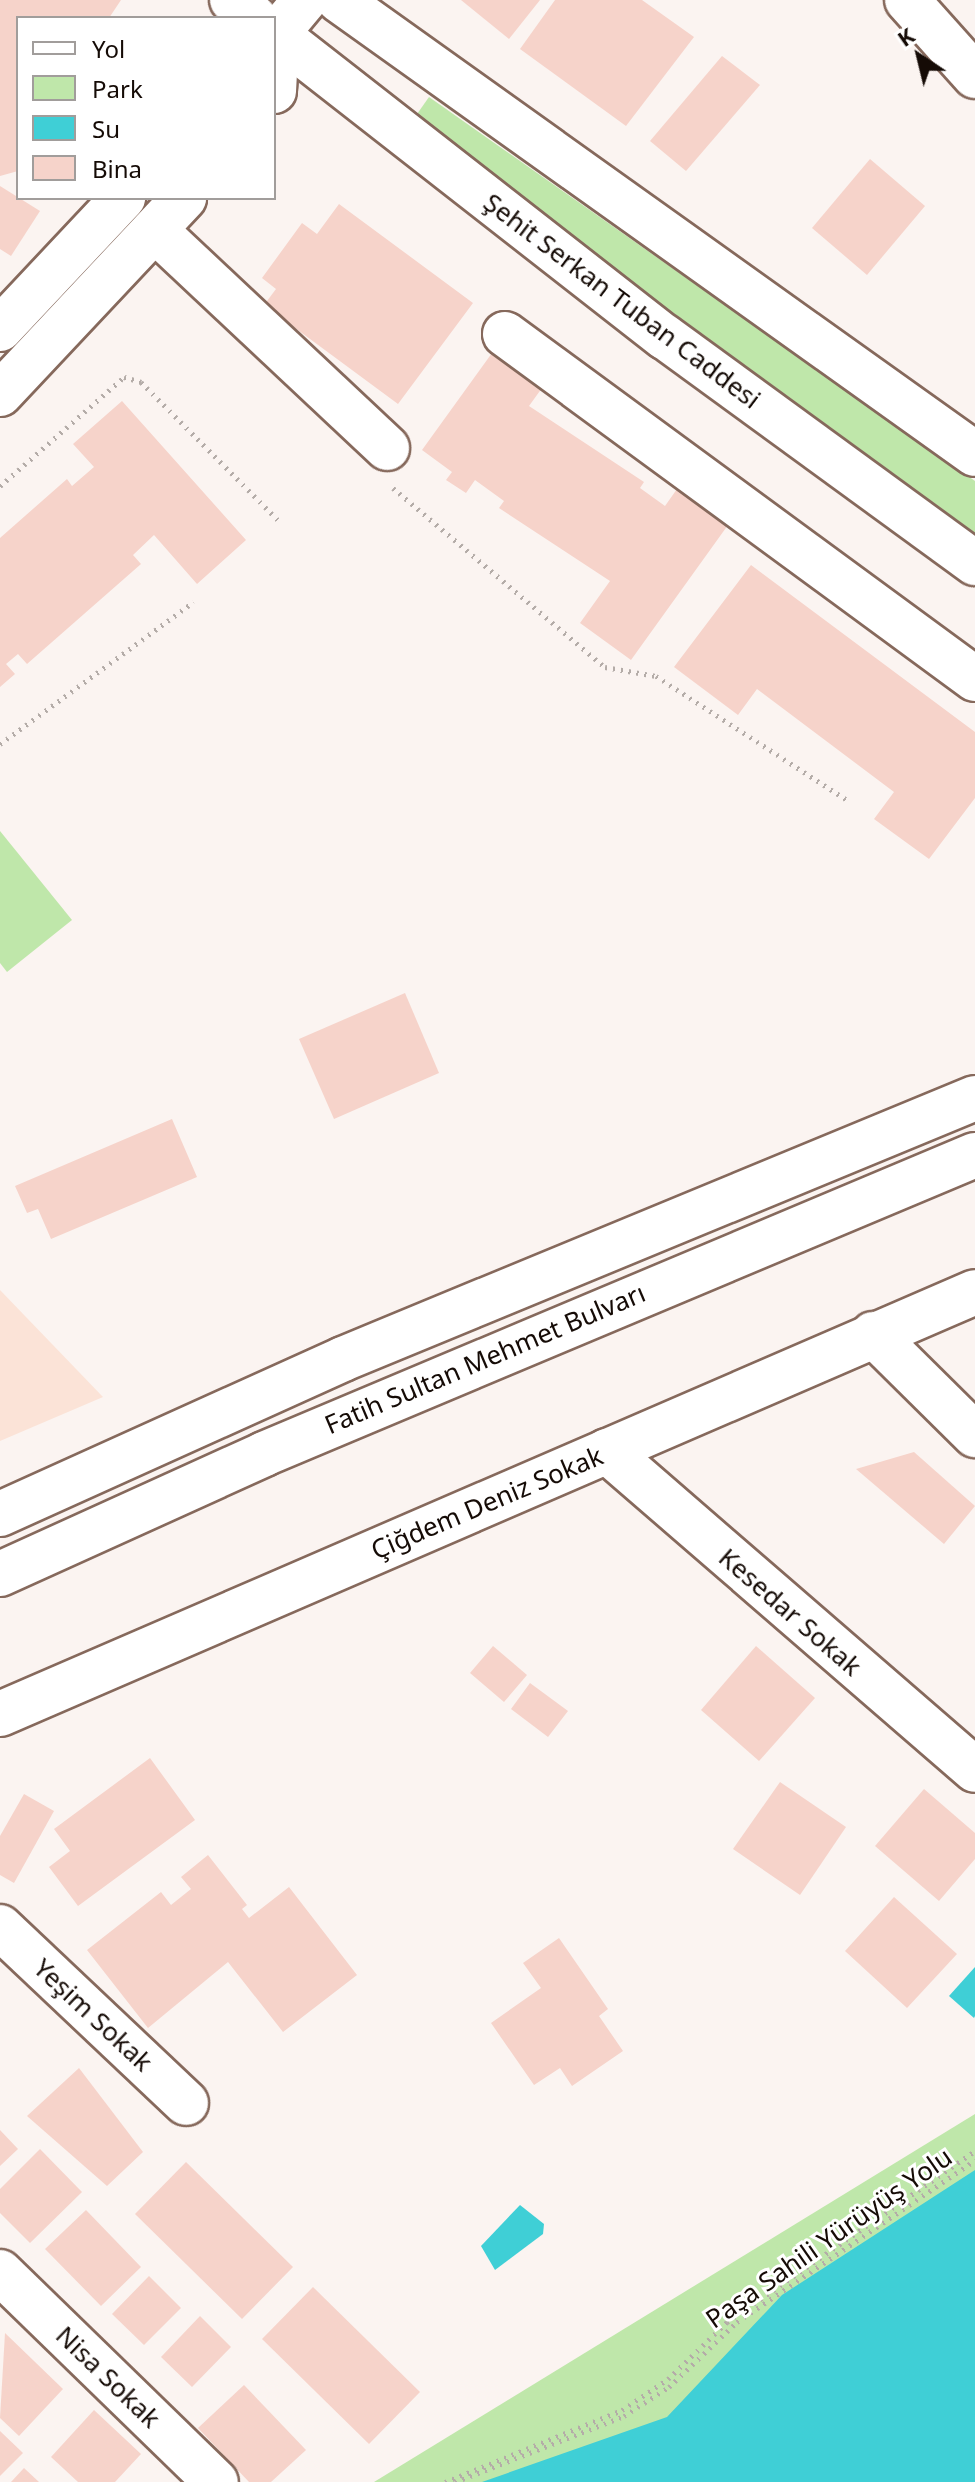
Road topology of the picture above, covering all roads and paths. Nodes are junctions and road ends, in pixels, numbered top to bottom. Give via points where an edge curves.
1 (232, 0) edge
2 (305, 0) edge
3 (339, 0) edge
4 (907, 0) edge
5 (252, 16) edge
6 (276, 26) edge
7 (276, 36) edge
8 (975, 76) edge
9 (121, 200) edge
10 (182, 200) edge
11 (156, 231) junction
12 (0, 329) edge
13 (505, 334) dead end
14 (4, 383) edge
15 (975, 454) edge
16 (388, 466) joint
17 (0, 486) edge
18 (278, 520) dead end
19 (975, 563) edge
20 (193, 602) dead end
21 (975, 679) edge
22 (0, 744) edge
23 (847, 800) dead end
24 (975, 1098) edge
25 (975, 1155) edge
26 (975, 1292) edge
27 (873, 1334) junction
28 (975, 1435) edge
29 (607, 1451) junction
30 (0, 1514) edge
31 (0, 1574) edge
32 (0, 1714) edge
33 (975, 1770) edge
34 (0, 1927) edge
35 (186, 2103) dead end
36 (975, 2151) edge
37 (975, 2160) edge
38 (0, 2272) edge
39 (216, 2482) edge
40 (445, 2482) edge
41 (455, 2482) edge

1 - 5 main road, Şehit Serkan Tuban Caddesi
2 - 6 main road
3 - 15 main road
4 - 8 main road
7 - 19 main road, Şehit Serkan Tuban Caddesi via 665,337
9 - 12 main road
10 - 11 main road
11 - 14 main road
11 - 16 main road
13 - 21 main road
16 - 23 path via 605,667 656,676
17 - 18 path via 124,377 141,382
20 - 22 path
24 - 30 main road, Fatih Sultan Mehmet Bulvarı via 343,1359
25 - 31 main road, Fatih Sultan Mehmet Bulvarı via 264,1454
26 - 27 main road, Çiğdem Deniz Sokak
27 - 28 main road
27 - 29 main road, Çiğdem Deniz Sokak
29 - 32 main road, Çiğdem Deniz Sokak
29 - 33 main road, Kesedar Sokak
34 - 35 main road, Yeşim Sokak
36 - 40 path via 727,2322 668,2379 622,2410
37 - 41 path, Paşa Sahili Yürüyüş Yolu via 737,2322 669,2387 624,2416
38 - 39 main road, Nisa Sokak

